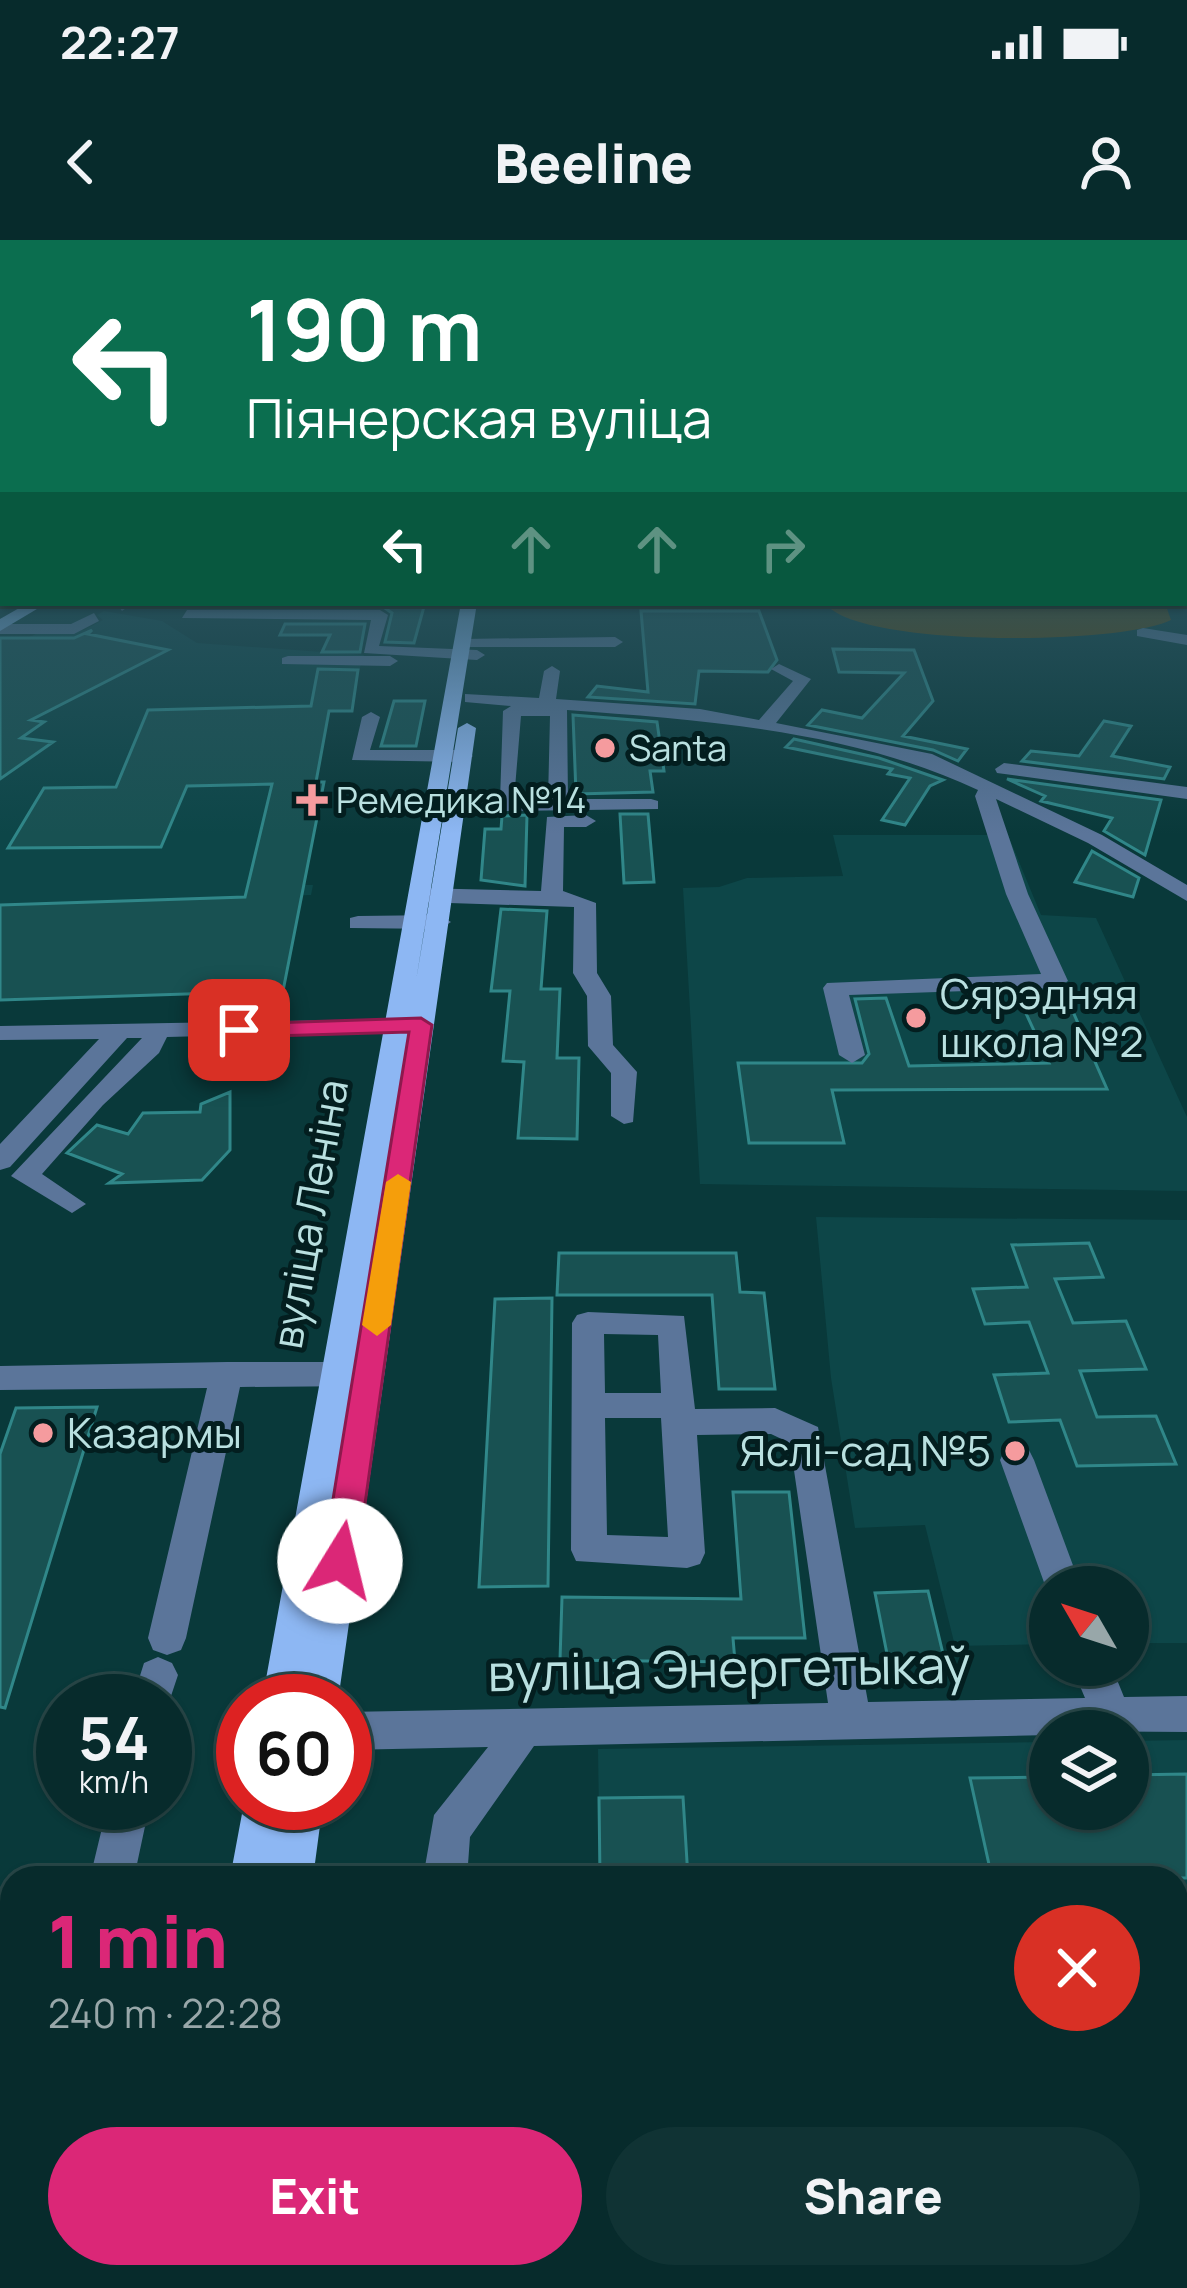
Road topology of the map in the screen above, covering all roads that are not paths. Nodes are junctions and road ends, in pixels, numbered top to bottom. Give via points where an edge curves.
1 (372, 643) edge
2 (468, 643) edge
3 (471, 643) edge
4 (518, 643) joint
5 (593, 651) junction
6 (617, 651) dead end
7 (468, 652) junction
8 (288, 661) dead end
9 (381, 661) junction
10 (781, 664) dead end
11 (370, 682) dead end
12 (462, 698) junction
13 (548, 701) junction
14 (371, 717) dead end
15 (717, 717) junction
16 (587, 719) dead end
17 (764, 726) junction
18 (453, 756) junction
19 (997, 777) junction
20 (1187, 793) edge
21 (507, 796) junction
22 (559, 801) junction
23 (451, 803) junction
24 (1187, 894) edge
25 (552, 898) junction
26 (429, 908) junction
27 (358, 923) dead end
28 (409, 1025) junction
29 (0, 1033) edge
30 (117, 1034) junction
31 (156, 1034) junction
32 (852, 1055) dead end
33 (624, 1116) dead end
34 (0, 1161) edge
35 (72, 1204) dead end
36 (227, 1374) junction
37 (354, 1374) junction
38 (0, 1378) edge
39 (588, 1405) junction
40 (676, 1414) junction
41 (1017, 1460) dead end
42 (1055, 1566) edge
43 (159, 1671) edge
44 (288, 1674) edge
45 (321, 1674) edge
46 (1187, 1714) edge
47 (1149, 1715) edge
48 (1029, 1718) edge
49 (851, 1723) junction
50 (520, 1726) junction
51 (372, 1730) edge
52 (123, 1830) edge
53 (260, 1830) edge
54 (298, 1830) edge
55 (115, 1866) edge
56 (254, 1866) edge
57 (293, 1866) edge
58 (447, 1866) edge

1 - 7 street via 370,650
2 - 7 main road, вуліца Леніна
3 - 7 main road, вуліца Леніна
4 - 5 street
4 - 7 street
5 - 6 street
5 - 13 street via 559,666
7 - 9 street
7 - 12 main road, вуліца Леніна
8 - 9 street
9 - 11 street
10 - 17 street via 803,679
12 - 13 street
12 - 18 main road, вуліца Леніна
13 - 15 street
14 - 18 street via 359,757
15 - 16 street
15 - 17 street
17 - 19 street
18 - 23 main road, вуліца Леніна
19 - 20 street
19 - 24 street
19 - 32 street via 986,796 1055,981 835,988
21 - 22 street
21 - 22 street via 512,711 560,711
21 - 23 street
22 - 23 street
22 - 25 street via 657,813 554,821
23 - 26 main road, вуліца Леніна
25 - 26 street
25 - 33 street via 585,903 589,912 585,973 599,996 601,1046 624,1072
26 - 27 street
26 - 28 main road, вуліца Леніна
28 - 31 street
28 - 37 main road, вуліца Леніна
29 - 30 street
30 - 31 street
30 - 34 street
31 - 35 street via 25,1176
36 - 37 street
36 - 38 street
36 - 43 street
37 - 44 main road, вуліца Леніна
37 - 45 main road, вуліца Леніна
39 - 40 street
39 - 40 street via 588,1323 674,1324
39 - 40 street via 589,1550 687,1553
40 - 49 street via 775,1421 806,1436
41 - 42 street
46 - 47 street, вуліца Энергетыкаў
48 - 49 street, вуліца Энергетыкаў
49 - 50 street, вуліца Энергетыкаў
50 - 51 street, вуліца Энергетыкаў
50 - 58 street via 514,1746 449,1830
52 - 55 street
53 - 56 main road
54 - 57 main road

